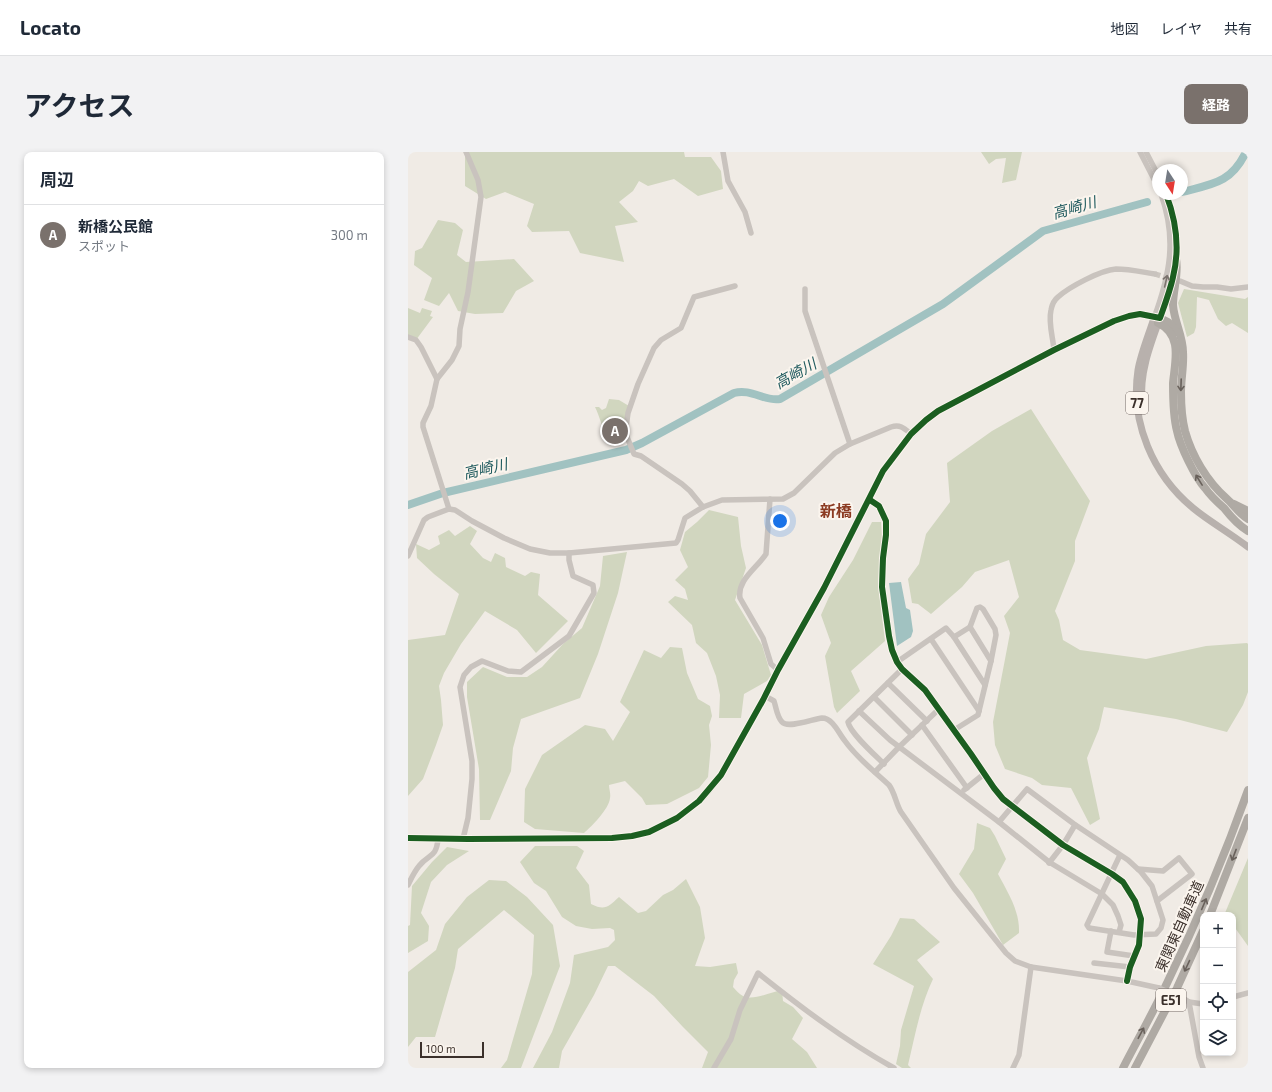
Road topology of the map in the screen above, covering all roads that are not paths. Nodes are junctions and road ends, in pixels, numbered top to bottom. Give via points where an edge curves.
1 (466, 152) edge
2 (723, 152) edge
3 (1140, 152) edge
4 (1146, 152) edge
5 (1152, 164) edge
6 (1152, 175) edge
7 (1162, 200) edge
8 (1168, 200) edge
9 (751, 233) dead end
10 (1176, 259) junction
11 (1155, 274) tunnel mouth
12 (1180, 282) tunnel mouth
13 (735, 286) dead end
14 (1248, 287) edge
15 (805, 289) dead end
16 (1157, 320) junction
17 (408, 337) edge
18 (1182, 346) junction
19 (1054, 350) junction
20 (437, 379) junction
21 (911, 434) junction
22 (850, 444) junction
23 (770, 499) junction
24 (870, 500) junction
25 (1231, 503) junction
26 (703, 507) junction
27 (449, 509) junction
28 (1224, 509) junction
29 (1248, 511) edge
30 (1248, 519) edge
31 (1248, 525) edge
32 (1248, 531) edge
33 (1248, 547) edge
34 (569, 553) junction
35 (408, 556) edge
36 (970, 627) junction
37 (954, 637) junction
38 (931, 640) junction
39 (991, 661) junction
40 (897, 662) junction
41 (902, 669) junction
42 (778, 670) junction
43 (888, 683) junction
44 (985, 685) junction
45 (765, 696) junction
46 (874, 697) junction
47 (939, 709) junction
48 (859, 711) junction
49 (979, 711) junction
50 (925, 723) junction
51 (954, 730) junction
52 (912, 735) junction
53 (899, 747) junction
54 (884, 764) junction
55 (876, 772) junction
56 (984, 774) junction
57 (967, 788) junction
58 (1248, 790) edge
59 (960, 793) junction
60 (1012, 806) junction
61 (1248, 818) edge
62 (999, 822) junction
63 (1075, 825) junction
64 (408, 838) edge
65 (438, 839) junction
66 (463, 839) junction
67 (1063, 845) junction
68 (1120, 855) junction
69 (1049, 863) junction
70 (1138, 869) junction
71 (1112, 874) junction
72 (408, 885) edge
73 (1102, 894) junction
74 (1157, 902) junction
75 (1211, 912) edge
76 (1111, 931) junction
77 (1119, 932) junction
78 (1140, 935) junction
79 (1200, 938) edge
80 (1134, 956) junction
81 (1094, 963) dead end
82 (1031, 967) junction
83 (1130, 967) junction
84 (1127, 981) junction
85 (1248, 993) edge
86 (1236, 996) edge
87 (1187, 1001) junction
88 (1200, 1003) edge
89 (714, 1068) edge
90 (894, 1068) edge
91 (1013, 1068) edge
92 (1123, 1068) edge
93 (1135, 1068) edge
94 (1203, 1068) edge

1 - 20 street via 478,180 481,197 459,346
2 - 9 street via 728,181 744,212
3 - 6 street
4 - 5 street
16 -> 7 street via 1170,252 1168,221
8 - 10 street via 1174,220
10 - 16 street via 1172,281
10 - 18 highway via 1173,308
11 - 19 street via 1115,269 1105,271 1058,297 1053,302 1050,312
12 - 14 street via 1203,287
13 - 26 street via 694,297 681,328 660,340 654,348 628,413 627,437 634,454 641,456 682,484
15 - 22 street via 804,311
16 - 18 highway via 1168,322 1174,328
16 - 19 street via 1140,314 1129,316
28 -> 16 highway via 1200,482 1177,432 1173,398 1176,347 1168,330
16 - 33 main road, 77 via 1145,365 1141,400 1150,446 1170,484 1194,508
17 - 20 street via 416,340 421,347
18 -> 25 highway via 1181,392 1185,431 1194,454 1209,480
19 - 21 street via 938,411
20 - 27 street via 423,427
21 - 22 street via 897,425
21 - 24 street via 883,471
22 - 23 street via 830,458 794,493 783,499
23 - 26 street via 722,500
23 - 42 street via 766,554 747,576 739,593 763,638 771,664
24 - 40 street via 879,506 886,521 882,587 889,636
24 - 42 street
25 - 29 highway
25 - 30 highway
26 - 34 street via 685,518 676,543
27 - 34 street via 458,511 472,522 530,549
27 - 35 street via 424,520
28 - 31 highway
28 - 32 highway
34 - 66 street via 572,576 593,585 594,592 569,636 522,672 508,671 482,661 471,667 464,675 460,687 472,761 472,779
36 - 37 street
36 - 39 street
36 - 39 street via 975,609 980,607 995,629
37 - 38 street via 946,628
37 - 44 street
38 - 40 street
38 - 49 street
39 - 44 street
40 - 41 street
41 - 43 street
41 - 47 street via 925,690
42 - 45 street
43 - 46 street
43 - 50 street
44 - 49 street
45 - 55 street via 774,701 784,724 827,719 850,747
45 - 66 street via 721,775 708,792 689,810 664,826 620,838
46 - 48 street
46 - 52 street
47 - 50 street
47 - 51 street
48 - 53 street
48 - 54 street via 848,722 849,726
49 - 51 street via 978,715
50 - 52 street
50 - 57 street
51 - 56 street
52 - 53 street
53 - 54 street
53 - 59 street
54 - 55 street
55 - 82 street via 891,788 901,812 986,929 1015,961
56 - 57 street
56 - 60 street via 1003,799
57 - 59 street
92 -> 58 highway, 東関東自動車道 / E51 via 1168,983 1199,916
59 - 62 street
60 - 62 street
60 - 63 street via 1027,789
60 - 67 street
61 -> 75 highway, 東関東自動車道
62 - 69 street
63 - 67 street
63 - 68 street
64 - 65 street
65 - 66 street
65 - 72 street via 435,852 419,866
67 - 69 street
67 - 71 street
68 - 70 street
68 - 71 street
69 - 73 street
70 - 74 street via 1152,886
70 - 74 street via 1163,871 1179,858 1192,874
71 - 73 street
71 - 78 street via 1123,882 1135,901 1141,919
73 - 76 street via 1087,924 1089,928
73 - 77 street via 1113,905 1118,916 1121,925
74 - 78 street via 1163,920 1161,928 1156,934
76 - 77 street
76 - 80 street via 1107,952
77 - 78 street
78 - 80 street
79 -> 93 highway, 東関東自動車道 / E51
80 - 83 street
81 - 83 street
82 - 84 street
82 - 91 street via 1019,1055
83 - 84 street
84 - 87 street, bridge via 1159,988
85 - 86 street
87 - 88 street
87 - 94 street
89 - 90 street via 731,1038 740,1010 758,973 824,1025

